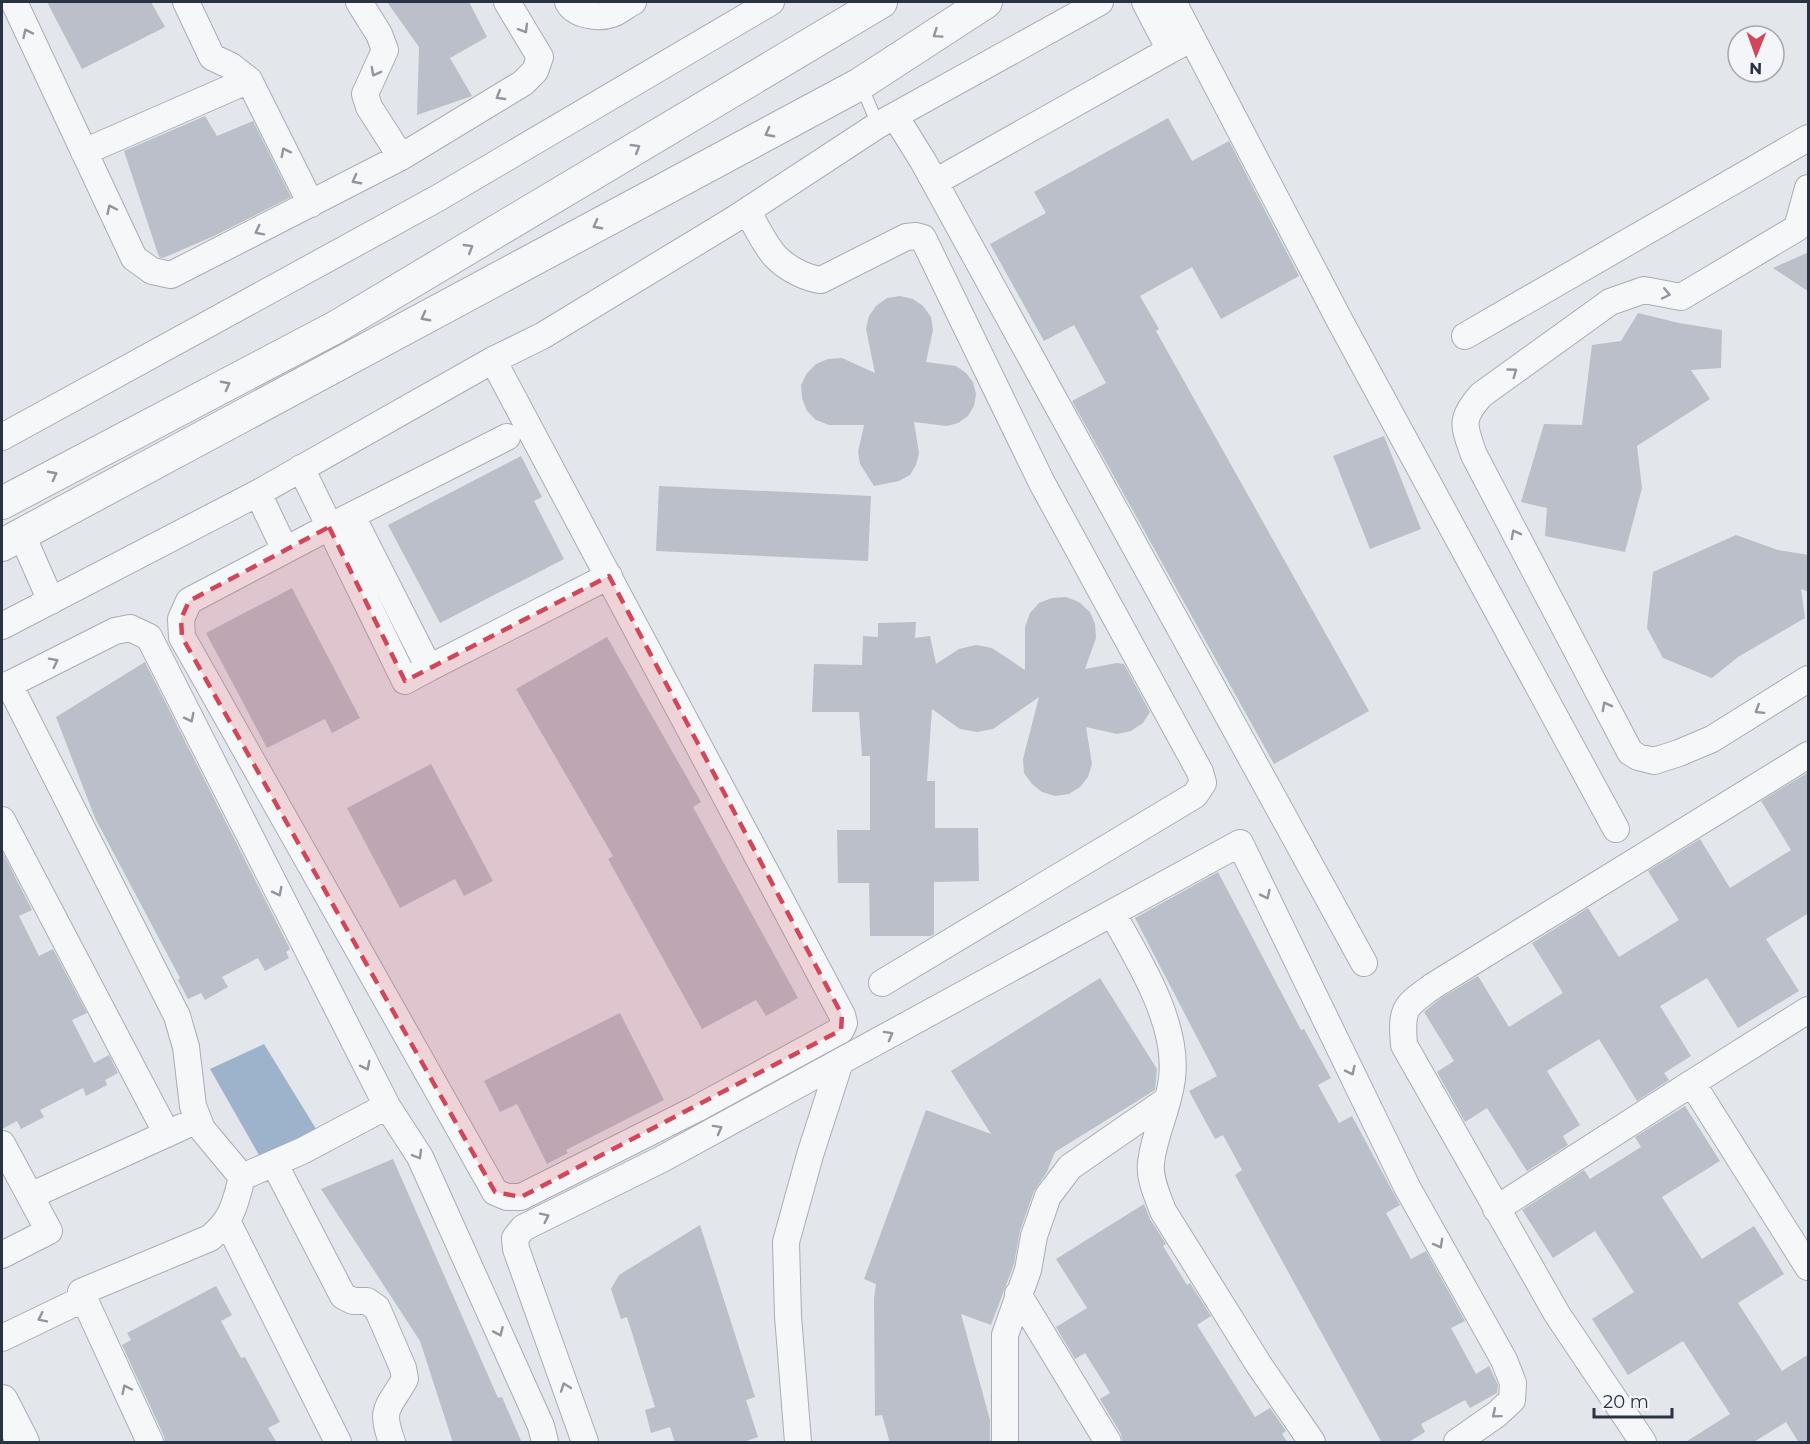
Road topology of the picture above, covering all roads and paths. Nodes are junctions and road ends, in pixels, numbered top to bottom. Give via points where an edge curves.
1 (14, 2) edge
2 (186, 2) edge
3 (359, 2) edge
4 (507, 2) edge
5 (568, 2) edge
6 (633, 2) edge
7 (771, 2) edge
8 (881, 2) edge
9 (986, 2) edge
10 (1100, 2) edge
11 (1145, 2) edge
12 (1173, 2) edge
13 (1193, 38) junction
14 (1170, 50) junction
15 (249, 80) junction
16 (860, 84) junction
17 (886, 121) junction
18 (1809, 138) edge
19 (84, 152) junction
20 (401, 157) junction
21 (935, 182) junction
22 (1809, 188) edge
23 (311, 204) junction
24 (747, 211) junction
25 (1464, 336) dead end
26 (493, 360) junction
27 (2, 436) edge
28 (507, 437) dead end
29 (301, 468) junction
30 (258, 493) junction
31 (2, 503) edge
32 (352, 516) junction
33 (329, 527) junction
34 (12, 540) edge
35 (285, 550) junction
36 (609, 576) junction
37 (51, 601) junction
38 (2, 626) edge
39 (429, 668) junction
40 (1809, 679) edge
41 (5, 686) edge
42 (1809, 755) edge
43 (2, 820) edge
44 (1616, 829) dead end
45 (1112, 913) junction
46 (1364, 963) dead end
47 (882, 983) dead end
48 (1809, 1010) edge
49 (840, 1062) junction
50 (1692, 1083) junction
51 (1167, 1100) junction
52 (387, 1106) junction
53 (198, 1120) junction
54 (167, 1134) junction
55 (2, 1144) edge
56 (274, 1163) junction
57 (242, 1177) junction
58 (30, 1196) junction
59 (1496, 1209) junction
60 (227, 1221) junction
61 (2, 1255) edge
62 (1809, 1267) edge
63 (1018, 1294) junction
64 (83, 1299) junction
65 (2, 1338) edge
66 (2, 1401) edge
67 (23, 1443) edge
68 (150, 1443) edge
69 (338, 1443) edge
70 (392, 1443) edge
71 (545, 1443) edge
72 (585, 1443) edge
73 (798, 1443) edge
74 (1005, 1443) edge
75 (1108, 1443) edge
76 (1312, 1443) edge
77 (1457, 1443) edge
78 (1643, 1443) edge

19 -> 1 street
2 - 15 street via 212,57
3 -> 20 street via 385,50 365,94
4 -> 20 street via 540,57 535,71 523,83
5 - 6 street via 588,16 611,14
7 - 27 street via 438,198
31 -> 8 street via 336,327
9 -> 16 street
10 - 17 street
11 - 14 street
12 - 13 street
13 - 14 street
13 - 44 street via 1341,323
14 - 21 street
15 - 19 street
23 -> 15 street
16 - 17 lane
16 -> 34 street
17 - 21 street
17 - 24 street
18 - 25 street
23 -> 19 street via 171,275 152,271 134,258
20 -> 23 street
21 - 46 street
40 -> 22 street via 1712,739 1679,753 1654,761 1630,752 1474,455 1464,426 1468,409 1481,395 1610,302 1644,290 1681,297 1797,228
24 - 26 street via 542,336
24 - 47 street via 775,256 811,279 820,280 906,237 923,238 1042,483 1203,783 1195,795
26 - 29 street
26 - 36 street
28 - 32 street
29 - 30 street
29 - 33 street
30 - 35 street
30 - 37 street
32 - 33 street
32 - 39 street
33 - 35 street
33 - 39 street via 405,681
34 - 37 street
35 - 36 street via 189,601 181,618 182,637 495,1192 507,1197 521,1197 696,1109 841,1030 844,1023
36 - 39 street
37 - 38 street
41 -> 52 street via 115,631 130,628 149,638
41 - 53 street via 177,1016 186,1047 192,1106
42 - 59 street via 1408,1004 1402,1020 1404,1045
43 - 54 street
49 -> 45 street
45 - 51 street via 1141,966 1168,1029 1173,1053
45 -> 77 street via 1240,843 1407,1187 1504,1360 1512,1383 1512,1400
48 - 50 street
72 -> 49 street via 515,1238 523,1228 662,1160
49 - 73 street via 786,1242
50 - 59 street
50 - 62 street
51 - 63 street via 1070,1167 1048,1196
51 - 76 street via 1150,1164 1163,1211
52 - 56 street
52 -> 71 street via 420,1157 541,1426
53 - 54 street
53 - 57 street
54 - 58 street
55 - 58 street
56 - 57 street
56 - 70 street via 343,1296 377,1308 403,1368 405,1379 384,1417
57 - 60 street
58 - 61 street via 49,1231
59 - 78 street via 1557,1314
60 - 64 street via 210,1238 81,1292
60 - 69 street
63 - 74 street via 1005,1335
63 - 75 street
64 -> 65 street
68 -> 64 street
66 - 67 street

